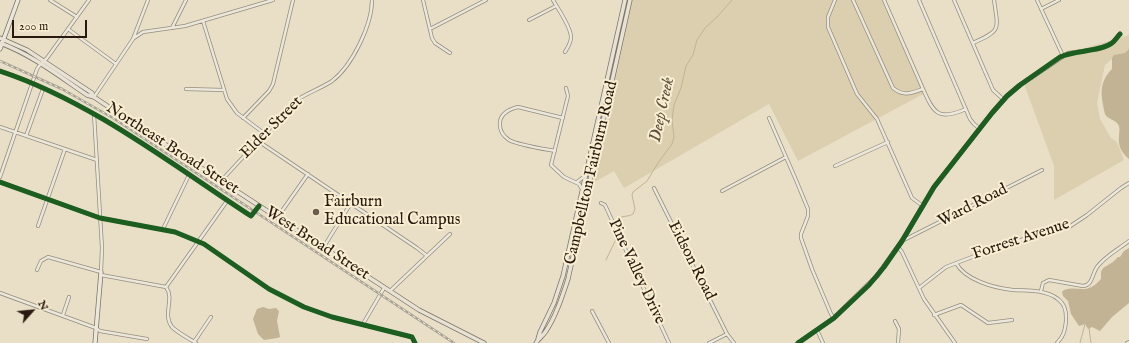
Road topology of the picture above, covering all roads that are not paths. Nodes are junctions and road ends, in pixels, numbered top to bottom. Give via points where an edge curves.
1 (18, 0) edge
2 (50, 0) edge
3 (89, 0) edge
4 (148, 0) edge
5 (186, 0) edge
6 (273, 0) edge
7 (293, 0) edge
8 (372, 0) edge
9 (423, 0) edge
10 (486, 0) edge
11 (553, 0) edge
12 (625, 0) edge
13 (630, 0) edge
14 (835, 0) edge
15 (853, 0) edge
16 (884, 0) edge
17 (918, 0) edge
18 (954, 0) edge
19 (994, 0) edge
20 (1037, 0) edge
21 (1059, 0) edge
22 (556, 6) junction
23 (1041, 9) junction
24 (77, 17) junction
25 (529, 20) dead end
26 (203, 21) junction
27 (172, 28) junction
28 (430, 29) junction
29 (68, 30) junction
30 (1120, 34) dead end
31 (134, 38) junction
32 (2, 39) edge
33 (1, 43) edge
34 (973, 43) junction
35 (0, 48) edge
36 (564, 52) dead end
37 (450, 53) dead end
38 (1063, 56) junction
39 (42, 63) junction
40 (116, 64) junction
41 (0, 71) edge
42 (32, 83) junction
43 (566, 88) dead end
44 (43, 89) junction
45 (186, 89) dead end
46 (923, 89) junction
47 (224, 90) junction
48 (94, 97) junction
49 (1004, 100) junction
50 (966, 109) junction
51 (94, 113) junction
52 (243, 118) junction
53 (563, 118) junction
54 (769, 118) dead end
55 (0, 127) edge
56 (980, 129) junction
57 (15, 132) junction
58 (264, 134) junction
59 (26, 136) junction
60 (258, 141) junction
61 (888, 142) junction
62 (65, 149) junction
63 (555, 152) junction
64 (786, 157) junction
65 (97, 160) junction
66 (834, 166) dead end
67 (1042, 170) dead end
68 (308, 174) junction
69 (189, 175) junction
70 (586, 175) junction
71 (0, 177) edge
72 (221, 181) junction
73 (0, 182) edge
74 (577, 182) junction
75 (1129, 183) edge
76 (654, 188) dead end
77 (582, 191) junction
78 (722, 191) dead end
79 (47, 199) junction
80 (227, 200) junction
81 (351, 203) junction
82 (601, 203) dead end
83 (259, 206) junction
84 (923, 206) junction
85 (100, 218) junction
86 (277, 218) junction
87 (38, 226) dead end
88 (163, 229) junction
89 (450, 234) dead end
90 (198, 241) junction
91 (902, 241) junction
92 (1129, 241) edge
93 (898, 247) junction
94 (322, 248) junction
95 (426, 255) junction
96 (956, 263) junction
97 (37, 270) dead end
98 (101, 273) junction
99 (166, 287) junction
100 (384, 288) junction
101 (919, 288) junction
102 (390, 291) junction
103 (1041, 291) junction
104 (0, 293) edge
105 (69, 297) dead end
106 (592, 311) dead end
107 (63, 315) junction
108 (934, 315) junction
109 (210, 317) dead end
110 (834, 318) junction
111 (895, 320) dead end
112 (1012, 320) dead end
113 (362, 324) junction
114 (96, 328) junction
115 (817, 330) junction
116 (727, 334) junction
117 (147, 339) dead end
118 (195, 342) edge
119 (536, 342) edge
120 (95, 343) edge
121 (415, 343) edge
122 (484, 343) edge
123 (609, 343) edge
124 (669, 343) edge
125 (709, 343) edge
126 (734, 343) edge
127 (798, 343) edge
128 (823, 343) edge
129 (898, 343) edge
130 (955, 343) edge
131 (1057, 343) edge

1 - 32 street
2 - 24 street
3 - 24 street
4 - 31 street
5 - 27 street
6 - 26 street
7 - 52 street via 273,84
8 - 58 street, Elder Street via 368,27 344,69 331,81 294,102
9 - 28 street
10 - 28 street
11 - 22 street
12 - 70 main road, Campbellton Fairburn Road
13 - 119 main road, Campbellton Fairburn Road via 568,280 546,332
14 - 61 street via 828,17 828,27 857,94 877,119
15 - 46 street via 893,88 897,92 907,94
16 - 46 street
17 - 50 street
18 - 34 street
19 - 34 street via 998,22 996,29 991,35
20 - 23 street
21 - 23 street
22 - 25 street
22 - 36 street via 570,31 571,37
23 - 38 street
24 - 29 street
26 - 27 street
26 - 47 street
27 - 31 street via 143,32
28 - 37 street via 435,43
29 - 39 street
29 - 40 street
30 - 38 street via 1103,48
31 - 40 street
32 - 33 street
32 - 39 main road, West Broad Street via 27,50
33 - 35 street
33 - 39 main road, West Broad Street
34 - 49 street via 993,90
38 - 49 street via 1020,85
39 - 42 street
39 - 48 main road, West Broad Street via 92,93
40 - 48 street
41 - 42 street, Northeast Broad Street
42 - 44 street, Northeast Broad Street
42 - 57 street
43 - 53 street via 568,96
44 - 51 street, Northeast Broad Street
44 - 59 street
45 - 47 street
46 - 50 street via 936,112 952,115
47 - 52 street via 231,106
48 - 72 main road, West Broad Street
49 - 56 street
50 - 56 street via 974,124
51 - 65 street
51 - 69 street, Northeast Broad Street
52 - 58 street
53 - 63 street
53 - 63 street via 518,107 505,113 500,120 503,136 510,141
54 - 64 street
55 - 57 street
56 - 84 street via 934,187
57 - 59 street
57 - 71 street
58 - 60 street, Elder Street
59 - 62 street
60 - 68 street
60 - 72 street, Elder Street
61 - 66 street
61 - 84 street via 912,198
62 - 65 street
62 - 79 street
63 - 74 street via 551,165 564,177
64 - 78 street
64 - 110 street via 808,209 801,234 803,244
65 - 85 street
67 - 91 street, Ward Road
68 - 81 street
68 - 86 street
69 - 80 street, Northeast Broad Street
69 - 88 street
70 - 74 street
70 - 77 main road, Campbellton Fairburn Road
72 - 83 main road, West Broad Street
73 - 79 street
74 - 77 street
75 - 96 street, Forrest Avenue via 1068,227 1011,242
76 - 116 street, Eidson Road
77 - 119 main road, Campbellton Fairburn Road via 561,285
79 - 85 street
79 - 87 street
80 - 83 street, Northeast Broad Street via 251,216
80 - 90 street
81 - 94 street
81 - 95 street
82 - 124 street, Pine Valley Drive via 605,205
83 - 86 main road, West Broad Street
84 - 91 street
85 - 88 street
85 - 98 street
86 - 94 main road, West Broad Street
88 - 90 street
89 - 95 street
90 - 99 street
90 - 113 street via 289,301 320,313
91 - 93 street
92 - 103 street via 1101,262 1088,285 1049,280 1043,284
93 - 101 street
93 - 110 street via 869,285
94 - 100 main road, West Broad Street
95 - 102 street
96 - 101 street, Forrest Avenue via 941,269
96 - 103 street via 973,279 1004,289
97 - 98 street via 41,261 48,257
98 - 99 street
98 - 114 street
99 - 118 street via 170,296 167,314 170,323
100 - 102 main road, West Broad Street
100 - 113 street
101 - 108 street
102 - 122 main road, West Broad Street via 419,310
103 - 131 street via 1059,299 1065,307 1065,330
104 - 107 street
105 - 107 street
106 - 123 street
107 - 114 street
108 - 112 street via 961,305 988,323
108 - 130 street
109 - 118 street
110 - 115 street
111 - 129 street via 899,329
113 - 121 street via 412,337
114 - 117 street via 100,331
114 - 120 street
115 - 127 street
115 - 128 street
116 - 125 street
116 - 126 street, Eidson Road

